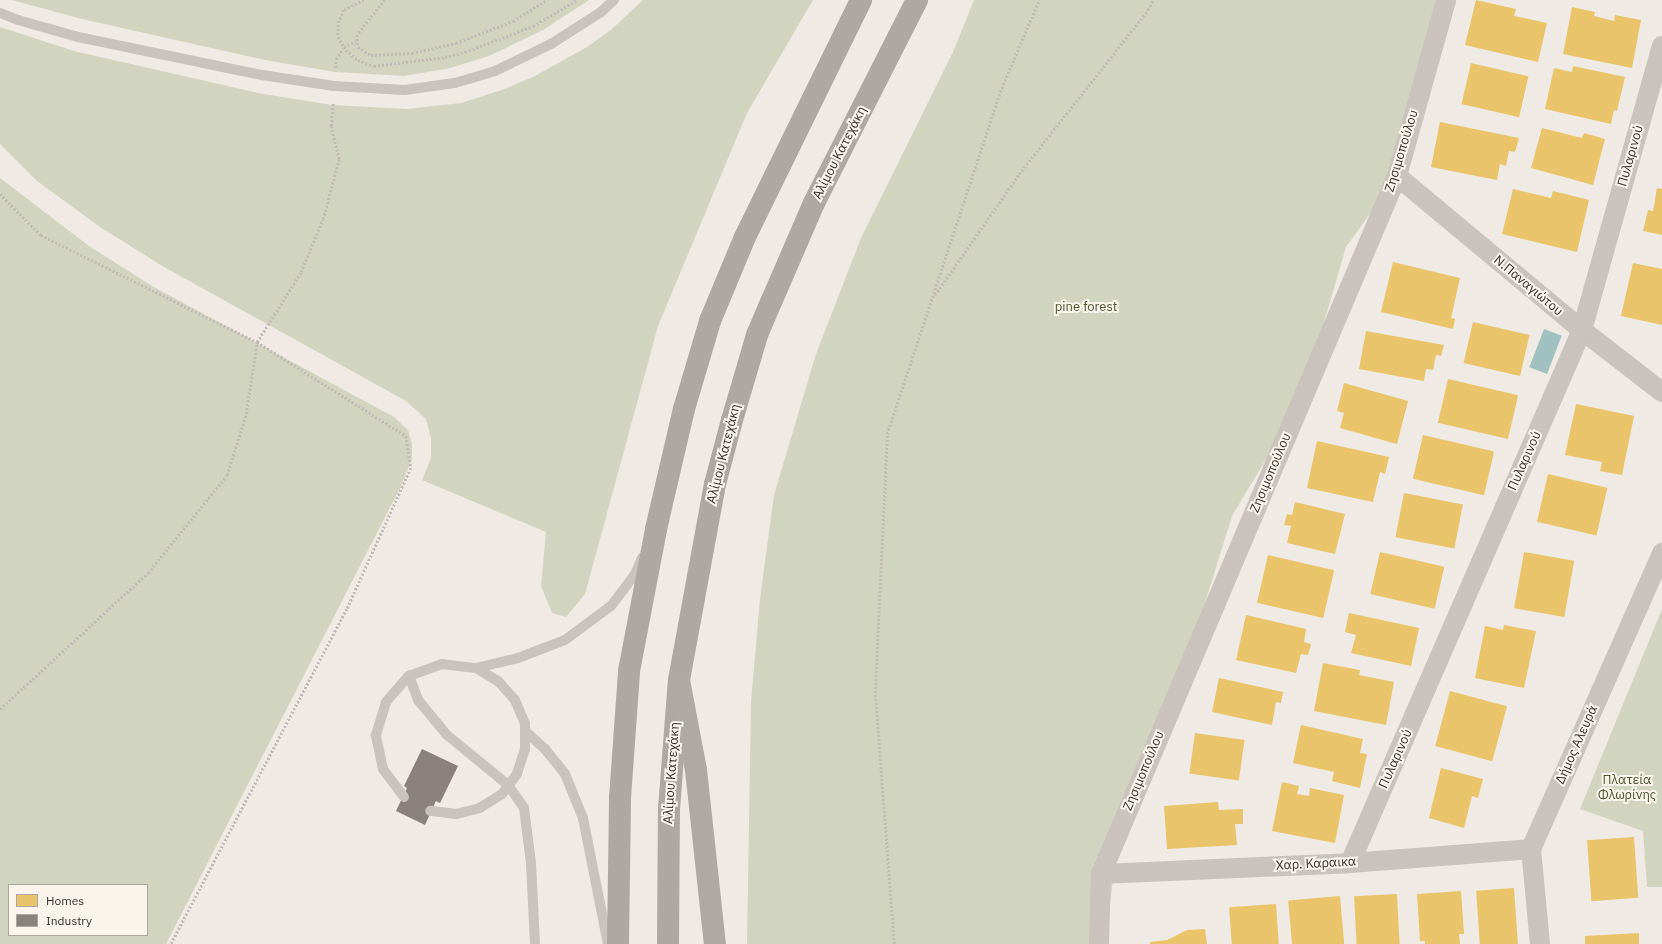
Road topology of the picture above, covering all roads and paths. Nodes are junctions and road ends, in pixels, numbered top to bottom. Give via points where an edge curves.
1 (364, 0) edge
2 (385, 0) edge
3 (546, 0) edge
4 (577, 0) edge
5 (614, 0) edge
6 (861, 0) edge
7 (917, 0) edge
8 (1039, 0) edge
9 (1153, 0) edge
10 (1446, 0) edge
11 (0, 13) edge
12 (356, 41) junction
13 (1662, 46) edge
14 (344, 47) junction
15 (334, 86) junction
16 (1397, 176) junction
17 (0, 194) edge
18 (932, 298) junction
19 (1582, 330) junction
20 (257, 342) junction
21 (1662, 392) edge
22 (656, 529) junction
23 (1662, 553) edge
24 (476, 668) junction
25 (409, 676) junction
26 (678, 680) junction
27 (0, 709) edge
28 (525, 731) junction
29 (508, 785) junction
30 (404, 797) dead end
31 (430, 811) dead end
32 (1530, 849) junction
33 (1350, 863) junction
34 (1101, 874) junction
35 (171, 944) edge
36 (535, 944) edge
37 (608, 944) edge
38 (618, 944) edge
39 (668, 944) edge
40 (715, 944) edge
41 (894, 944) edge
42 (1099, 944) edge
43 (1540, 944) edge

1 - 14 path via 344,10 339,21 338,37
2 - 12 path via 359,29
3 - 12 path via 513,21 486,32 456,43 412,53 371,55 364,52
4 - 14 path via 533,26 445,57 374,66 358,60
5 - 15 lane via 563,36 495,71 455,83 405,90
6 - 22 main road via 771,181 710,321 694,369
7 - 26 main road, Αλίμου Κατεχάκη via 814,203 756,335 715,484
8 - 18 path via 1000,92
9 - 18 path via 1148,10 1018,174
10 - 16 street, Ζησιμοπούλου
11 - 15 lane via 78,37 262,75
12 - 14 path
13 - 19 street, Πυλαρινού
14 - 15 path via 336,59
15 - 20 path via 331,126 339,159 324,219 301,272
16 - 19 street, Ν.Παναγιώτου
16 - 34 street, Ζησιμοπούλου
17 - 20 path via 41,235
18 - 41 path via 887,434 875,693
19 - 21 street, Ν.Παναγιώτου
19 - 33 street, Πυλαρινού
20 - 27 path via 246,414 227,475 148,573
20 - 35 path via 406,436 411,468 348,609
22 - 24 lane via 634,576 611,606 565,640 518,658
22 - 38 main road via 629,671 620,798
23 - 32 street, Δήμος Αλευρά
24 - 25 lane via 442,664
24 - 28 lane via 498,681 515,700
25 - 29 lane via 418,700 447,735
25 - 30 lane via 386,702 376,735 382,769
26 - 39 main road, Αλίμου Κατεχάκη via 669,809
26 - 40 highway via 696,770
28 - 29 lane via 525,749 517,774
28 - 37 lane via 545,749 565,774 583,818
29 - 31 lane via 502,794 480,808 456,814
29 - 36 lane via 524,808 531,863
32 - 33 street, Χαρ. Καραικα
32 - 43 street
33 - 34 street, Χαρ. Καραικα
34 - 42 street, Ζησιμοπούλου

